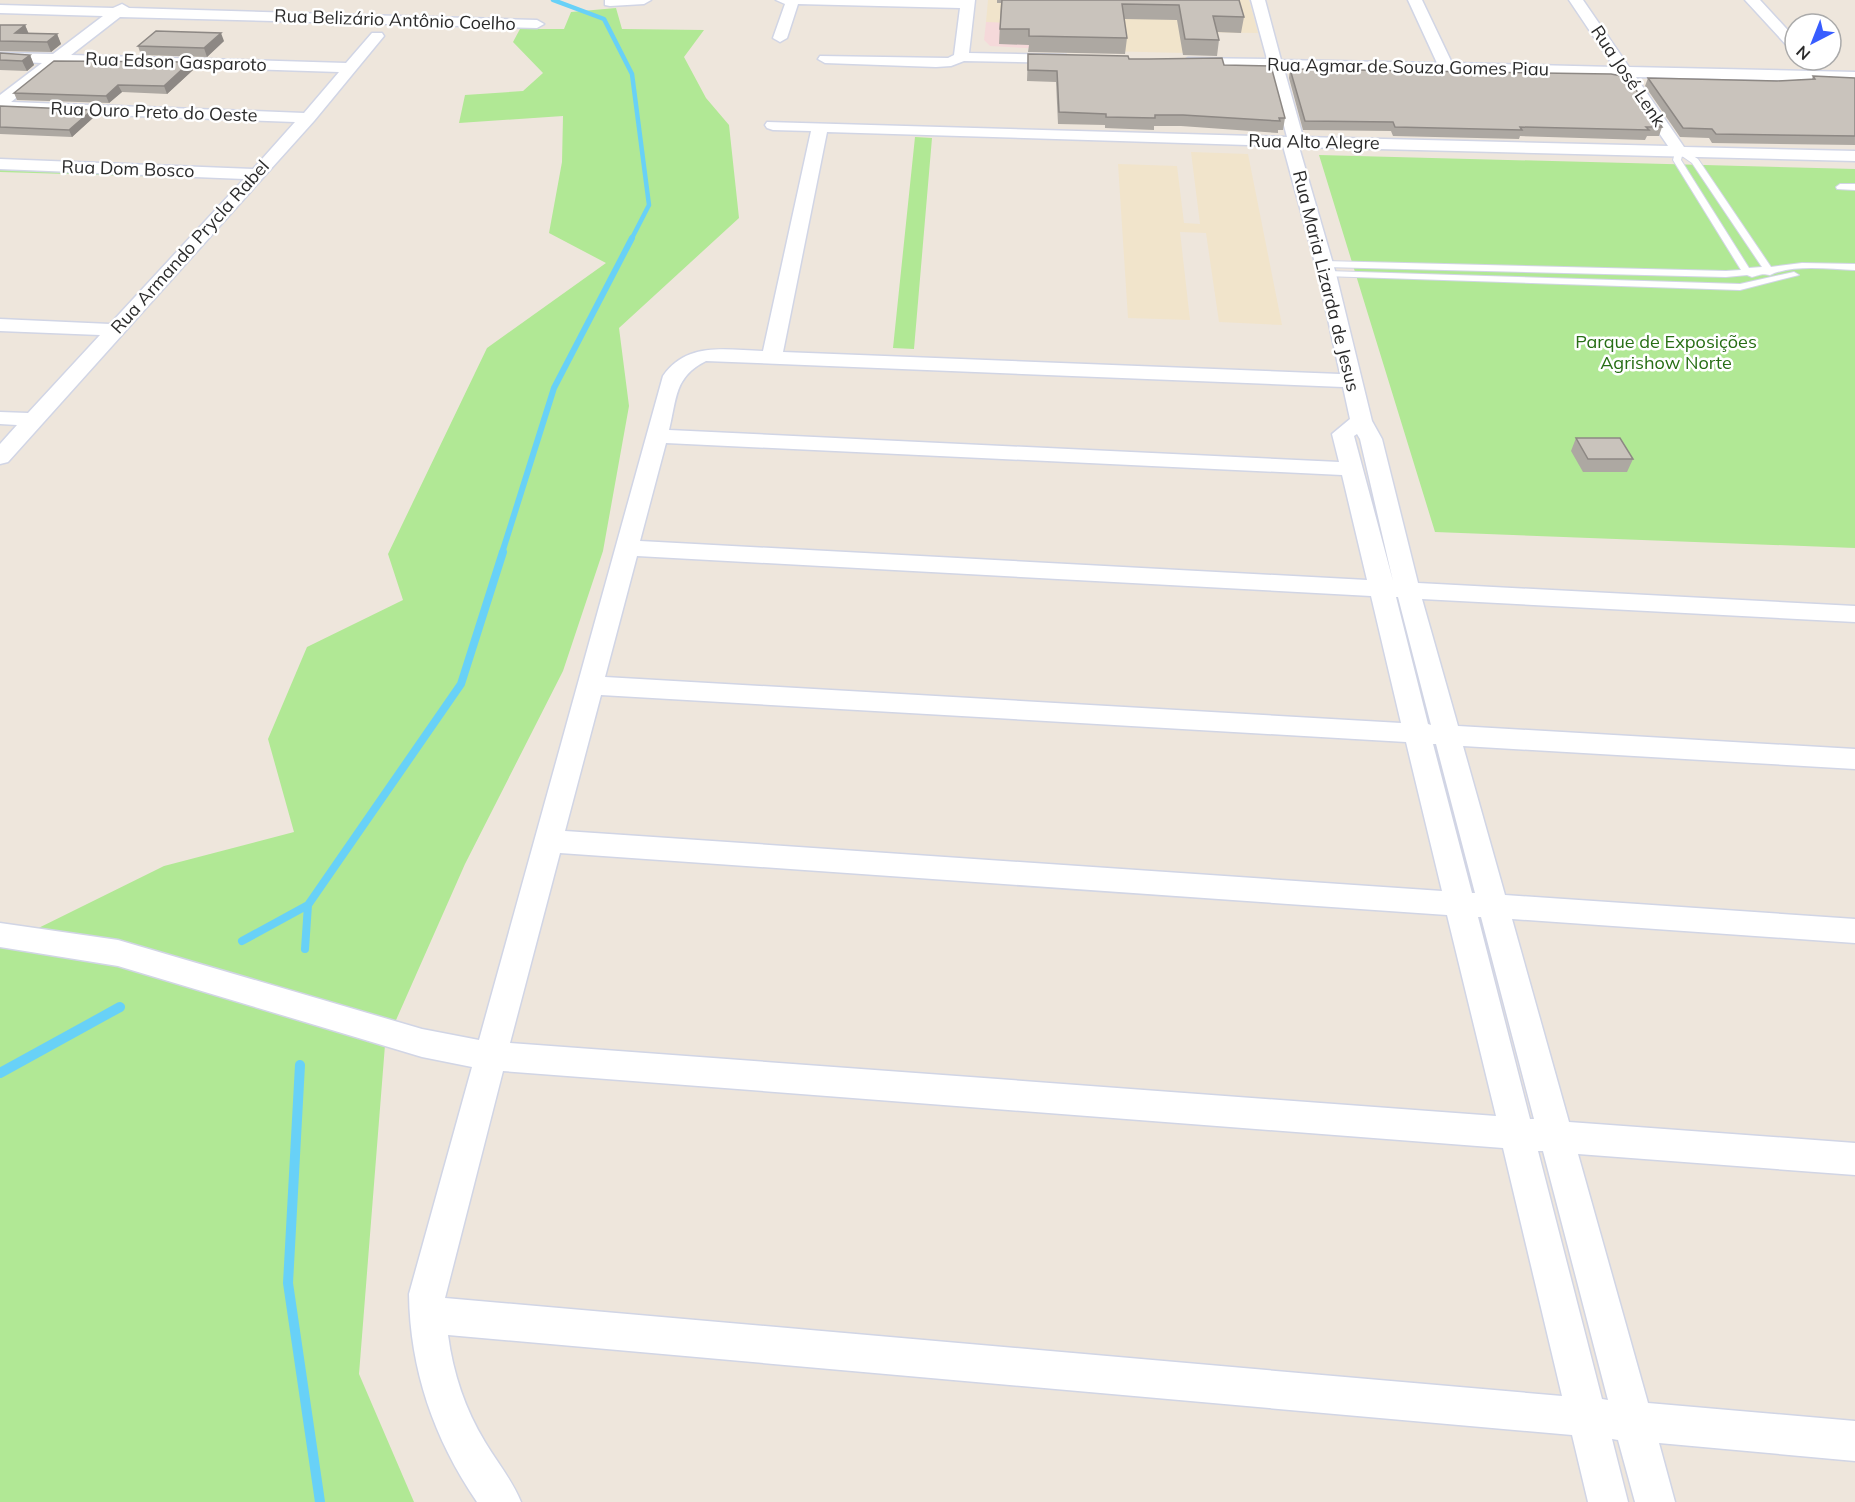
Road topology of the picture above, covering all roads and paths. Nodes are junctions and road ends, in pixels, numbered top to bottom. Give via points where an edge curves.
1 (132, 0) edge
2 (280, 0) edge
3 (644, 0) edge
4 (783, 0) edge
5 (793, 0) edge
6 (1258, 0) edge
7 (1415, 0) edge
8 (1576, 0) edge
9 (1752, 0) edge
10 (610, 2) dead end
11 (968, 2) edge
12 (0, 9) edge
13 (117, 12) junction
14 (263, 16) junction
15 (537, 24) dead end
16 (1783, 33) edge
17 (377, 36) dead end
18 (780, 38) dead end
19 (0, 57) edge
20 (961, 57) junction
21 (57, 59) junction
22 (825, 59) dead end
23 (1079, 60) edge
24 (1174, 62) edge
25 (1275, 64) junction
26 (1446, 67) junction
27 (352, 68) junction
28 (1625, 72) junction
29 (1820, 72) edge
30 (1824, 76) junction
31 (1855, 77) edge
32 (0, 104) edge
33 (308, 118) junction
34 (773, 125) dead end
35 (820, 127) junction
36 (1293, 142) junction
37 (1680, 151) junction
38 (1855, 156) edge
39 (0, 164) edge
40 (0, 177) edge
41 (251, 180) junction
42 (1840, 187) dead end
43 (1855, 187) edge
44 (1713, 216) junction
45 (1732, 216) junction
46 (1855, 267) edge
47 (1765, 268) junction
48 (1326, 269) junction
49 (1746, 270) junction
50 (1855, 275) edge
51 (1777, 277) junction
52 (1765, 280) junction
53 (0, 325) edge
54 (114, 330) junction
55 (772, 358) junction
56 (1352, 381) junction
57 (0, 418) edge
58 (33, 420) junction
59 (1361, 421) junction
60 (657, 436) junction
61 (0, 457) edge
62 (1351, 469) junction
63 (627, 548) junction
64 (1394, 589) junction
65 (1855, 614) edge
66 (591, 685) junction
67 (1432, 734) junction
68 (1855, 759) edge
69 (549, 841) junction
70 (1459, 904) junction
71 (1494, 906) junction
72 (1855, 931) edge
73 (0, 935) edge
74 (491, 1056) junction
75 (1516, 1133) junction
76 (1556, 1136) junction
77 (1855, 1159) edge
78 (426, 1315) junction
79 (1587, 1418) junction
80 (1633, 1422) junction
81 (1855, 1441) edge
82 (501, 1502) edge
83 (1608, 1502) edge
84 (1655, 1502) edge

1 - 13 street
2 - 14 street
3 - 10 street
4 - 5 street
5 - 11 street
5 - 18 street
6 - 25 street, Rua Maria Lizarda de Jesus
7 - 26 street
8 - 28 street, Rua José Lenk
9 - 16 street
11 - 20 street
12 - 13 street, Rua Belizário Antônio Coelho
13 - 14 street, Rua Belizário Antônio Coelho
13 - 21 street
14 - 15 street, Rua Belizário Antônio Coelho
17 - 27 street, Rua Armando Prycla Rabel
19 - 21 street, Rua Edson Gasparoto
20 - 22 street via 936,63
20 - 23 street
21 - 27 street, Rua Edson Gasparoto
21 - 32 street
24 - 25 street, Rua Agmar de Souza Gomes Piau
25 - 26 street, Rua Agmar de Souza Gomes Piau
25 - 36 street, Rua Maria Lizarda de Jesus
26 - 28 street, Rua Agmar de Souza Gomes Piau
27 - 33 street, Rua Armando Prycla Rabel
28 - 30 street, Rua Agmar de Souza Gomes Piau
28 - 37 street, Rua José Lenk
29 - 30 street
30 - 31 street, Rua Agmar de Souza Gomes Piau
32 - 33 street, Rua Ouro Preto do Oeste
33 - 41 street, Rua Armando Prycla Rabel
34 - 35 street, Rua Alto Alegre
35 - 36 street, Rua Alto Alegre
35 - 55 street
36 - 37 street, Rua Alto Alegre
36 - 48 street, Rua Maria Lizarda de Jesus
37 - 38 street, Rua Alto Alegre
37 - 44 lane via 1677,160
37 - 45 lane via 1695,161
39 - 41 street, Rua Dom Bosco
40 - 41 street, Rua Dom Bosco
41 - 54 street, Rua Armando Prycla Rabel
42 - 43 lane
44 - 45 lane
44 - 49 lane
45 - 47 lane
46 - 47 lane
47 - 49 lane
47 - 51 lane
48 - 49 lane via 1726,274
48 - 52 lane via 1740,287
48 - 56 street, Rua Maria Lizarda de Jesus
49 - 52 lane
50 - 51 lane
51 - 52 lane
53 - 54 street
54 - 58 street, Rua Armando Prycla Rabel
55 - 56 street
55 - 60 street via 703,355 684,364 673,376
56 - 59 street, Rua Maria Lizarda de Jesus
57 - 58 street
58 - 61 street, Rua Armando Prycla Rabel
59 - 62 street via 1342,434
59 - 64 street, Rua Maria Lizarda de Jesus via 1371,439 1386,510
60 - 62 street
60 - 63 street
62 - 64 street
63 - 64 street
63 - 66 street
64 - 65 street
64 - 67 street
66 - 67 street
66 - 69 street
67 - 68 street
67 - 70 street
67 - 71 street
69 - 70 street
69 - 74 street
70 - 71 street
70 - 75 street
71 - 72 street
71 - 76 street
73 - 74 street via 118,952 422,1043
74 - 75 street
74 - 78 street via 427,1294
75 - 76 street
75 - 79 street
76 - 77 street
76 - 80 street
78 - 79 street
78 - 82 street via 430,1354 457,1436
79 - 80 street
79 - 83 street
80 - 81 street
80 - 84 street

